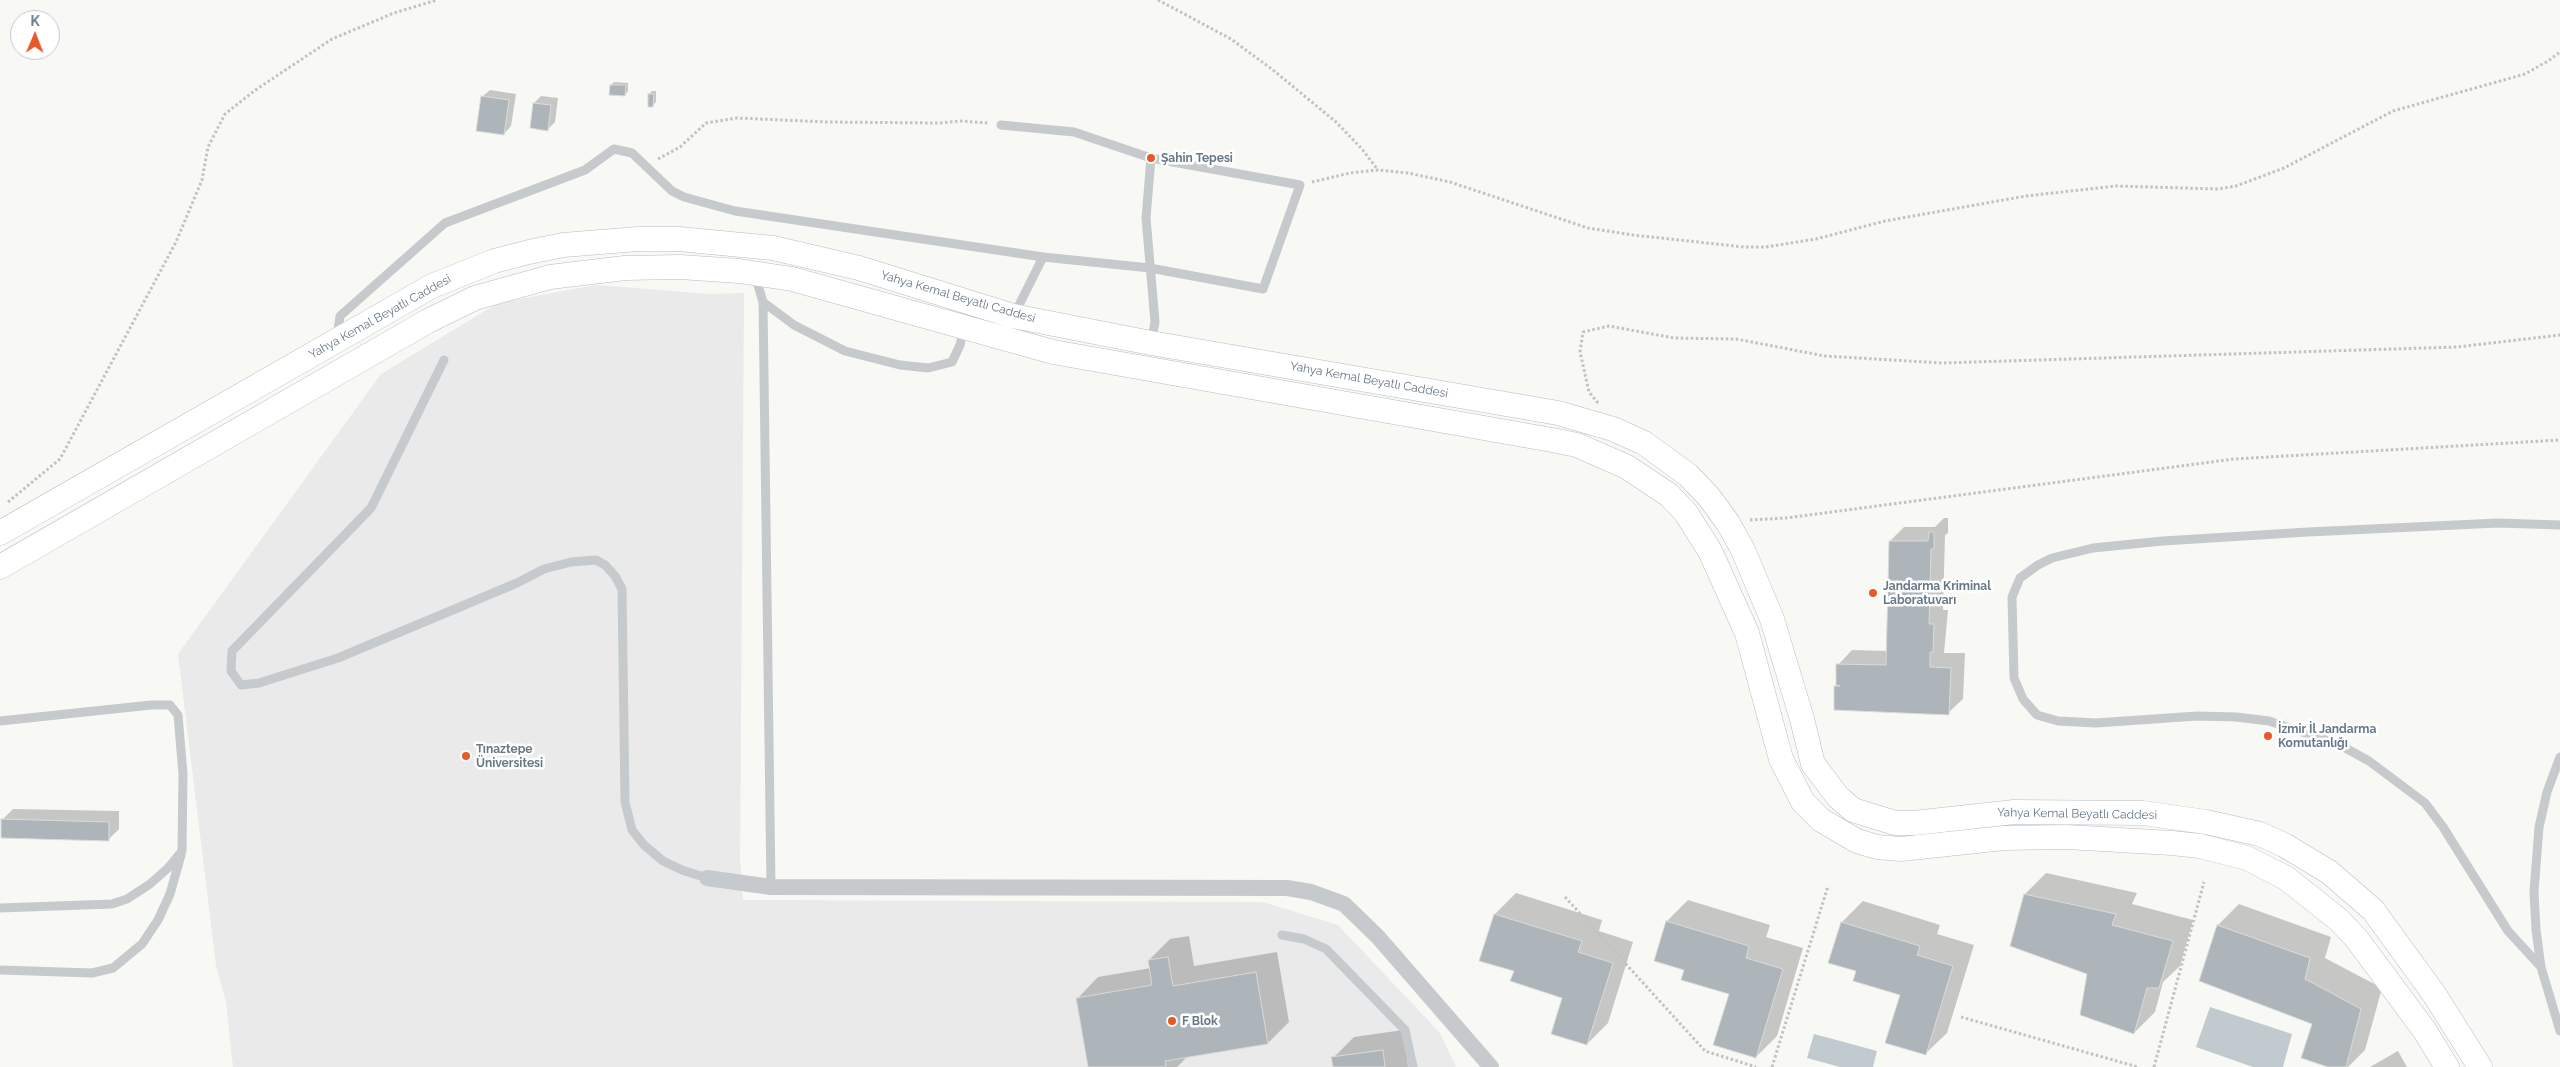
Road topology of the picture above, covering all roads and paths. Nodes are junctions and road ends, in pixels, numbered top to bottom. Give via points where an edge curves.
1 (437, 0) edge
2 (1158, 0) edge
3 (2560, 52) edge
4 (1001, 125) joint
5 (1151, 158) junction
6 (646, 166) junction
7 (1378, 170) junction
8 (1300, 186) junction
9 (1043, 257) junction
10 (1150, 268) junction
11 (754, 273) junction
12 (762, 302) junction
13 (968, 316) junction
14 (1013, 316) junction
15 (2560, 335) edge
16 (337, 340) junction
17 (1151, 344) junction
18 (1205, 352) junction
19 (444, 360) dead end
20 (1201, 378) junction
21 (1599, 405) dead end
22 (2560, 440) edge
23 (1720, 512) junction
24 (1746, 513) dead end
25 (1751, 520) junction
26 (2560, 525) edge
27 (5, 530) edge
28 (1, 566) edge
29 (0, 721) edge
30 (2560, 757) edge
31 (182, 851) junction
32 (707, 878) joint
33 (2204, 882) dead end
34 (1828, 886) dead end
35 (771, 887) junction
36 (1565, 897) dead end
37 (0, 908) edge
38 (1282, 934) dead end
39 (2541, 967) junction
40 (0, 970) edge
41 (1961, 1017) dead end
42 (2560, 1031) edge
43 (1413, 1067) edge
44 (1491, 1067) edge
45 (1756, 1067) edge
46 (1772, 1067) edge
47 (2138, 1067) edge
48 (2154, 1067) edge
49 (2447, 1067) edge
50 (2480, 1067) edge

1 - 27 path via 394,13 332,40 225,114 208,147 202,180 176,242 60,459 5,504
2 - 7 path via 1231,39 1273,70 1336,122
3 - 7 path via 2525,74 2393,111 2284,168 2236,186 2218,189 2116,186 2026,196 1766,247 1588,228 1450,182
4 - 5 lane via 1074,132
4 - 6 path via 974,121 827,122 737,118 706,123 680,147
5 - 8 lane
5 - 10 lane via 1146,218
6 - 9 lane via 684,197 735,211
6 - 16 lane via 632,153 614,149 585,170 446,223 340,316
7 - 8 path via 1350,173
8 - 10 lane via 1263,289
9 - 10 lane
9 - 14 lane
10 - 17 lane via 1155,322
11 - 12 lane
11 - 13 main road, Yahya Kemal Beyatlı Caddesi
11 - 28 main road, Yahya Kemal Beyatlı Caddesi via 649,267 600,270 541,278 475,298 428,321
12 - 13 lane via 794,325 845,351 900,366 928,368 952,362
12 - 35 lane
13 - 14 main road, Yahya Kemal Beyatlı Caddesi
13 - 16 main road, Yahya Kemal Beyatlı Caddesi via 859,268 773,248 679,239 638,239 564,245 494,261 432,286
13 - 20 main road, Yahya Kemal Beyatlı Caddesi via 1053,352
14 - 17 main road, Yahya Kemal Beyatlı Caddesi
15 - 21 path via 2457,347 1942,363 1825,356 1736,339 1674,338 1609,326 1583,332 1580,352 1589,392
16 - 27 main road, Yahya Kemal Beyatlı Caddesi
17 - 18 main road, Yahya Kemal Beyatlı Caddesi
18 - 20 main road
18 - 23 main road, Yahya Kemal Beyatlı Caddesi via 1586,420 1644,443 1668,459 1688,475
19 - 32 lane via 370,508 232,651 231,671 241,685 259,683 338,658 544,569 596,560 615,576 622,589 625,802 632,830 663,861
20 - 49 main road, Yahya Kemal Beyatlı Caddesi via 1577,445 1627,467 1669,495 1686,513 1710,551 1747,633 1781,759 1803,802 1822,820 1857,841 1877,847 1901,849 2004,838 2066,837 2200,846 2247,858 2286,878 2339,920 2414,1016
22 - 25 path via 2234,458
23 - 25 path
23 - 50 main road, Yahya Kemal Beyatlı Caddesi via 1743,550 1772,619 1813,764 1838,797 1853,810 1895,823 2014,812 2142,813 2260,834 2329,872 2373,910 2434,994
24 - 25 path
26 - 39 lane via 2498,523 2317,531 2094,548 2052,558 2038,565 2020,578 2012,597 2014,678 2023,699 2037,715 2058,721 2096,724 2197,716 2236,717 2270,721 2338,744 2376,766 2425,803 2508,931
29 - 31 lane via 170,705 178,716 182,755
30 - 39 lane via 2547,792 2536,858 2536,930
31 - 37 lane via 168,868 127,899 112,904
31 - 40 lane via 170,894 158,920 142,944 124,961 113,968 92,972
32 - 35 street
33 - 48 path
34 - 46 path
35 - 44 street via 1287,888 1311,892 1344,904
36 - 45 path via 1706,1051
38 - 43 lane via 1326,948 1333,955 1405,1030
39 - 42 lane
41 - 47 path

